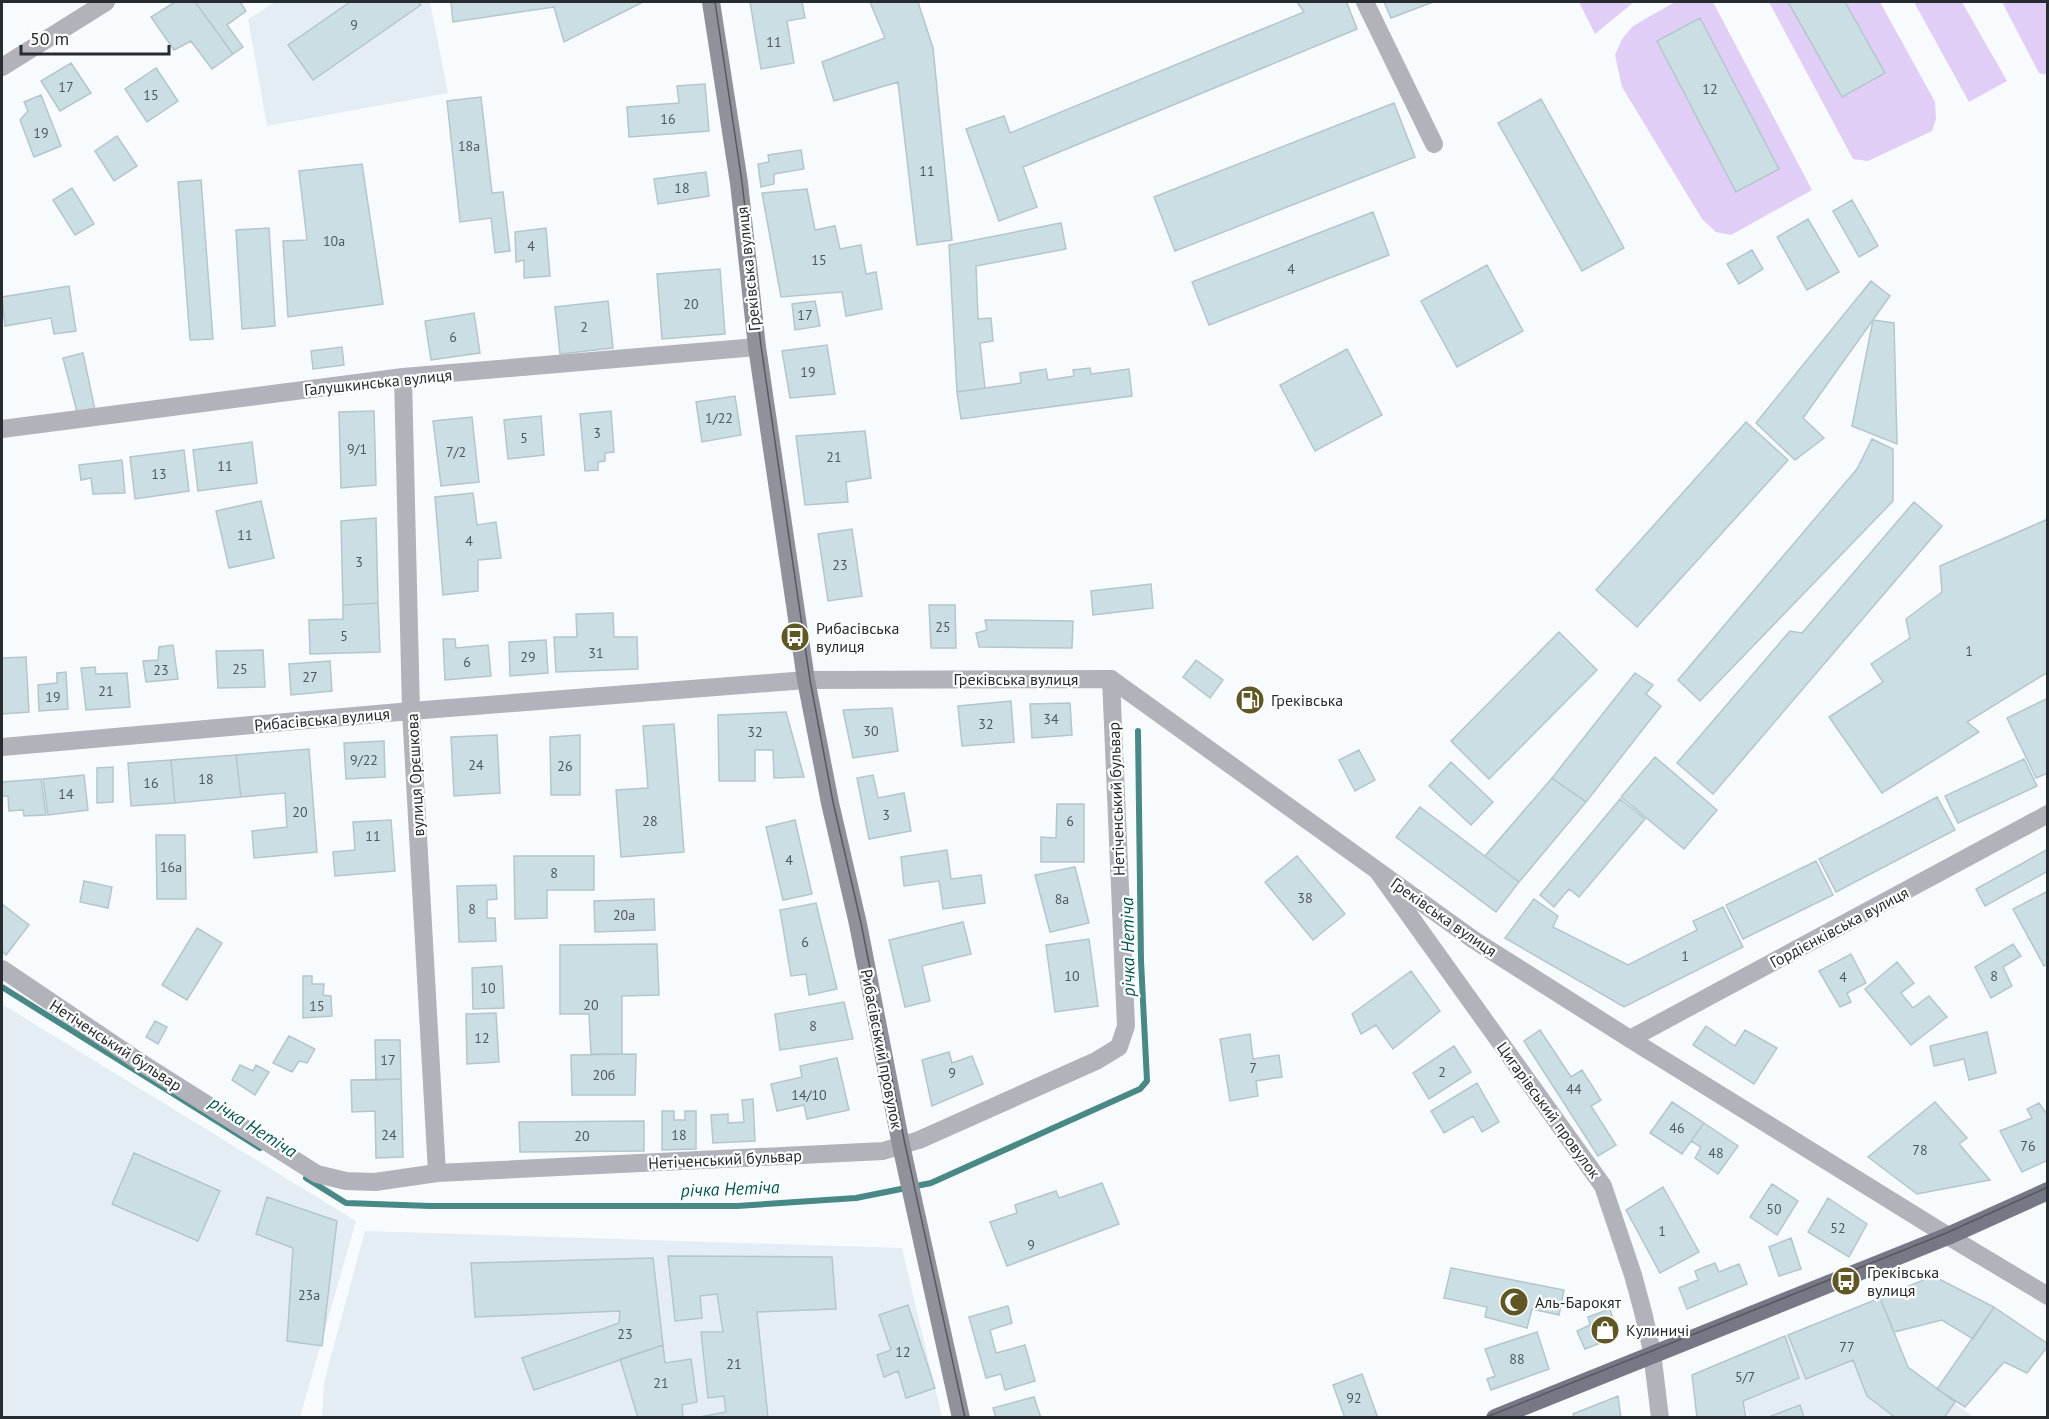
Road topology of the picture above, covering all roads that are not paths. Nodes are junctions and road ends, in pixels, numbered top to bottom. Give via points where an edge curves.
1 (106, 2) edge
2 (711, 2) edge
3 (1365, 2) edge
4 (2, 67) edge
5 (1434, 144) dead end
6 (757, 346) junction
7 (403, 377) junction
8 (2, 429) edge
9 (1112, 679) junction
10 (807, 680) junction
11 (786, 681) joint
12 (411, 711) junction
13 (2, 747) edge
14 (2048, 814) edge
15 (1376, 869) junction
16 (2, 969) edge
17 (1630, 1039) junction
18 (901, 1145) junction
19 (437, 1173) junction
20 (2048, 1191) edge
21 (1948, 1236) junction
22 (2048, 1296) edge
23 (1653, 1355) junction
24 (961, 1418) edge
25 (1495, 1418) edge
26 (1660, 1418) edge

1 - 4 street
2 - 6 main road, Греківська вулиця via 739,183
3 - 5 street
6 - 7 street, Галушкинська вулиця
6 - 10 main road, Греківська вулиця
7 - 8 street, Галушкинська вулиця
7 - 12 street, вулиця Орєшкова
9 - 10 street, Греківська вулиця
9 - 15 street, Греківська вулиця
9 - 18 street, Нетіченський бульвар via 1126,1026 1119,1047 1096,1061
10 - 11 street, Греківська вулиця
10 - 18 main road, Рибасівський провулок
11 - 12 street, Рибасівська вулиця
12 - 13 street, Рибасівська вулиця
12 - 19 street, вулиця Орєшкова
14 - 17 street, Гордієнківська вулиця
15 - 17 street, Греківська вулиця via 1474,940
15 - 23 street, Цигарівський провулок via 1603,1186 1633,1275
16 - 19 street, Нетіченський бульвар via 317,1174 375,1182
17 - 21 street, Греківська вулиця
18 - 19 street, Нетіченський бульвар via 883,1151
18 - 24 main road, Рибасівський провулок
20 - 21 main road
21 - 22 street, Греківська вулиця
21 - 23 main road
23 - 25 main road
23 - 26 street, Цигарівський провулок

